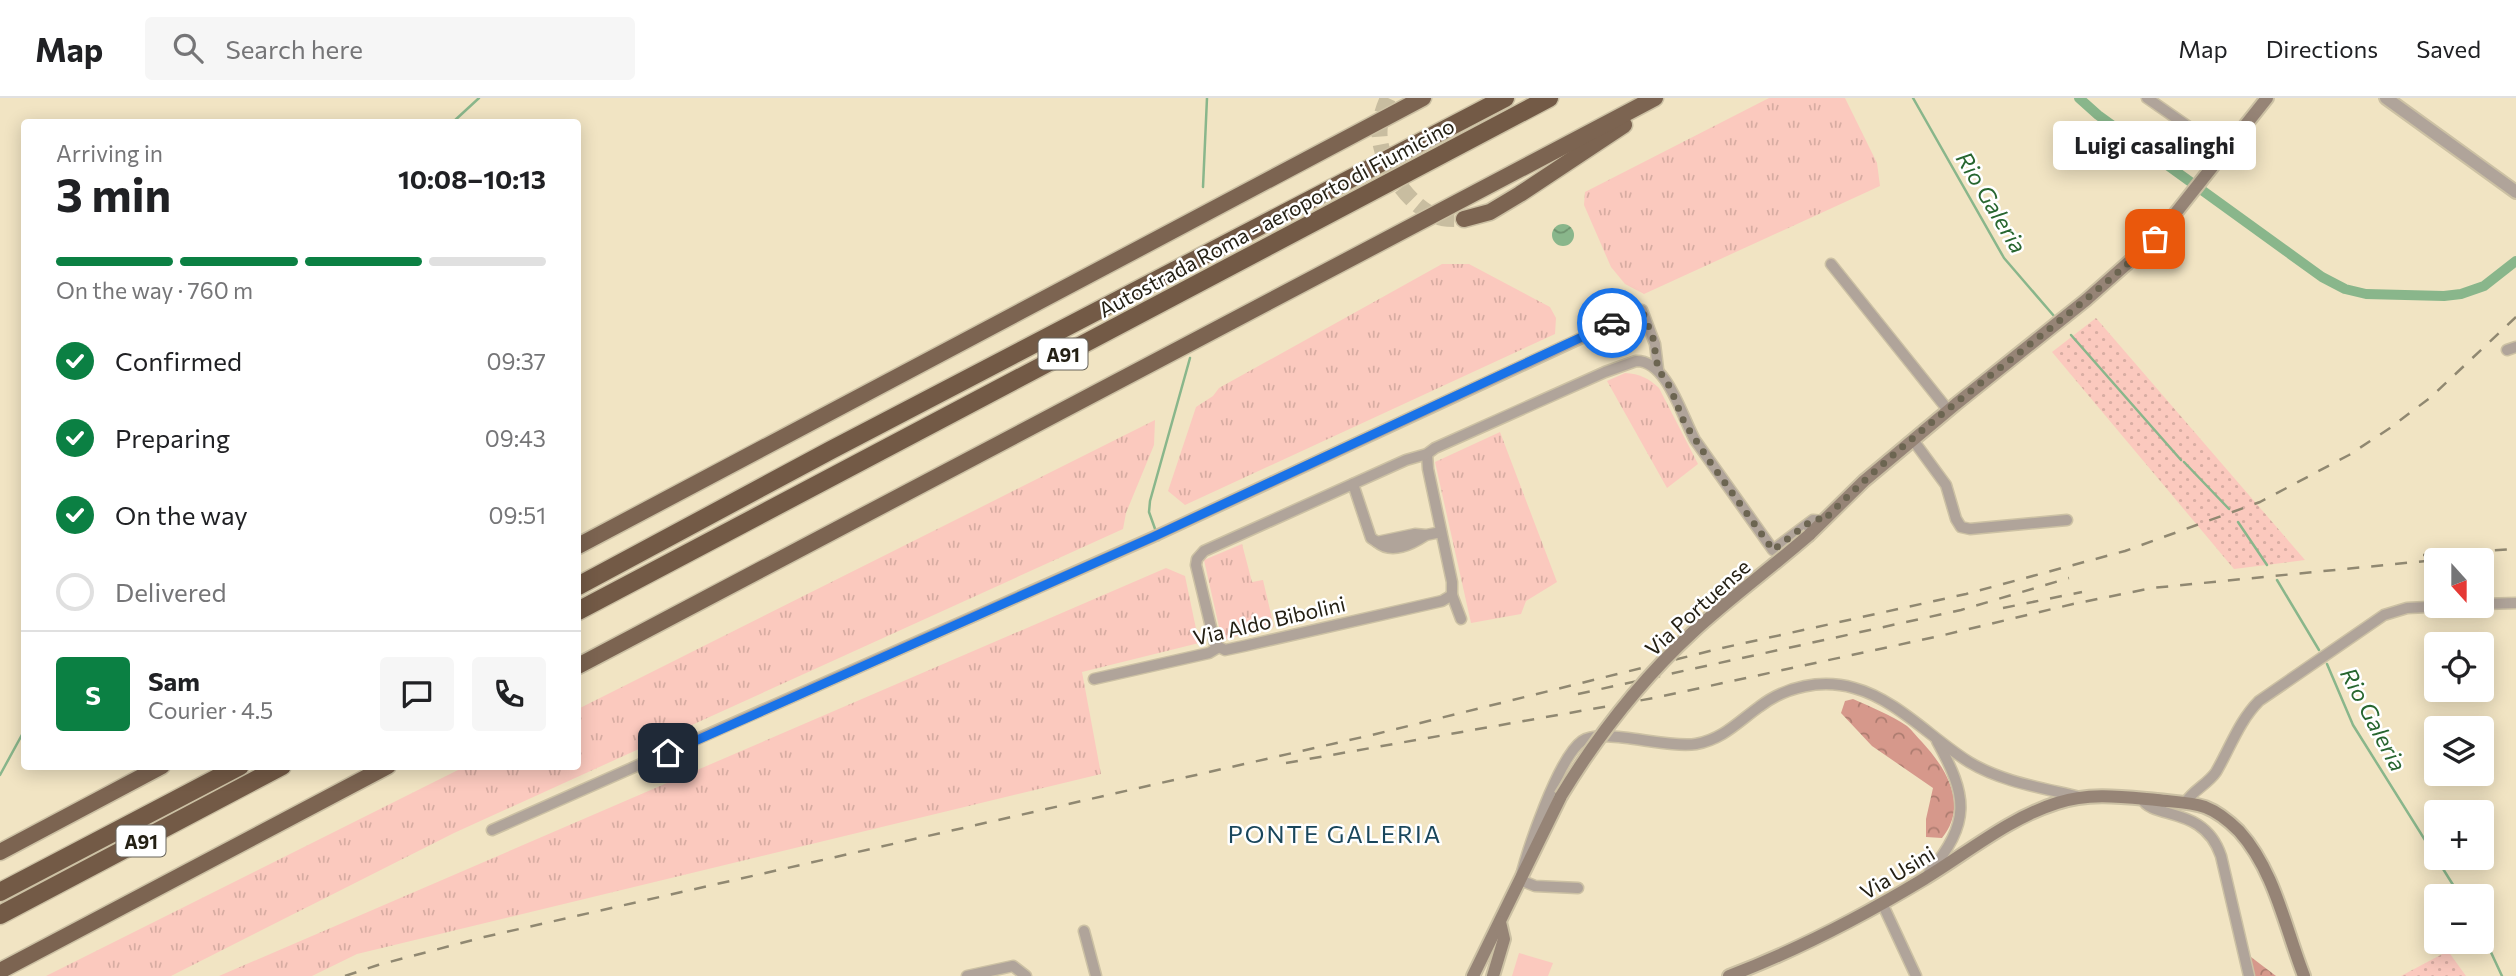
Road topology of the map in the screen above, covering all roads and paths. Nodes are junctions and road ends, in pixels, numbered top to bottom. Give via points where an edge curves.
1 (1423, 98) edge
2 (1505, 98) edge
3 (1549, 98) edge
4 (1655, 98) edge
5 (1669, 98) edge
6 (2147, 98) edge
7 (2266, 98) edge
8 (2386, 98) edge
9 (2225, 152) junction
10 (2516, 192) edge
11 (1464, 219) tunnel mouth
12 (1831, 264) dead end
13 (1658, 369) junction
14 (1948, 410) junction
15 (1913, 440) junction
16 (1427, 454) junction
17 (1353, 484) junction
18 (2067, 520) dead end
19 (1823, 521) junction
20 (1441, 532) junction
21 (581, 544) edge
22 (581, 584) edge
23 (1452, 595) junction
24 (2516, 603) edge
25 (2494, 604) edge
26 (2424, 607) edge
27 (581, 609) edge
28 (1461, 619) dead end
29 (1219, 647) junction
30 (581, 664) edge
31 (1094, 679) dead end
32 (1936, 739) junction
33 (154, 770) edge
34 (232, 770) edge
35 (274, 770) edge
36 (380, 770) edge
37 (2080, 797) junction
38 (2142, 799) junction
39 (2185, 803) junction
40 (492, 831) dead end
41 (0, 852) edge
42 (1924, 879) junction
43 (1520, 880) junction
44 (1577, 888) dead end
45 (0, 892) edge
46 (1882, 903) junction
47 (0, 915) edge
48 (1500, 922) junction
49 (1084, 931) dead end
50 (1482, 958) junction
51 (0, 971) edge
52 (967, 976) edge
53 (1026, 976) edge
54 (1096, 976) edge
55 (1464, 976) edge
56 (1474, 976) edge
57 (1493, 976) edge
58 (1729, 976) edge
59 (1916, 976) edge
60 (2249, 976) edge
61 (2304, 976) edge

1 - 21 highway
2 - 22 highway, Autostrada Roma - aeroporto di Fiumicino / A91
3 - 27 highway, Autostrada Roma - aeroporto di Fiumicino / A91
4 - 30 highway
5 - 11 highway via 1490,212
6 - 9 street
7 - 9 main road, Via Portuense
8 - 10 street
9 - 14 main road, Via Portuense via 2155,239
12 - 14 street
13 - 16 street via 1642,361 1617,367
13 - 19 street via 1695,440 1773,550 1811,521
13 - 40 street via 1642,310 1152,538
14 - 15 main road, Via Portuense
15 - 18 street via 1946,485 1961,527
15 - 19 main road, Via Portuense
16 - 17 street
16 - 20 street
17 - 20 street via 1371,538 1377,542
17 - 29 street via 1204,551 1197,559
19 - 43 main road, Via Portuense, bridge via 1659,665 1599,737 1561,796
20 - 23 street
23 - 28 street
23 - 29 street, Via Aldo Bibolini via 1225,650
24 - 25 street
26 - 39 street via 2384,615 2255,704 2213,775
29 - 31 street, Via Aldo Bibolini
32 - 37 street via 1992,773
32 - 42 street via 1957,779 1960,808 1950,844
32 - 43 street via 1875,695 1821,684 1770,699 1726,733 1701,743 1676,746 1590,737 1571,753 1535,827
33 - 41 highway
34 - 45 highway, A91
35 - 47 highway, A91
36 - 51 highway
37 - 38 main road, Via Usini
37 - 42 main road, Via Usini via 2028,815
38 - 39 main road, Via Usini
38 - 60 street via 2150,807 2193,821 2216,844
39 - 61 main road, Via Usini via 2220,814 2247,841 2270,883
42 - 46 main road, Via Usini
43 - 44 street via 1535,886
43 - 48 main road, Via Portuense
46 - 58 main road, Via Usini via 1811,942
46 - 59 street
48 - 50 main road, Via Portuense
48 - 57 main road via 1504,939
49 - 54 street
50 - 55 main road
50 - 56 main road, Via Portuense
52 - 53 street via 1013,966

